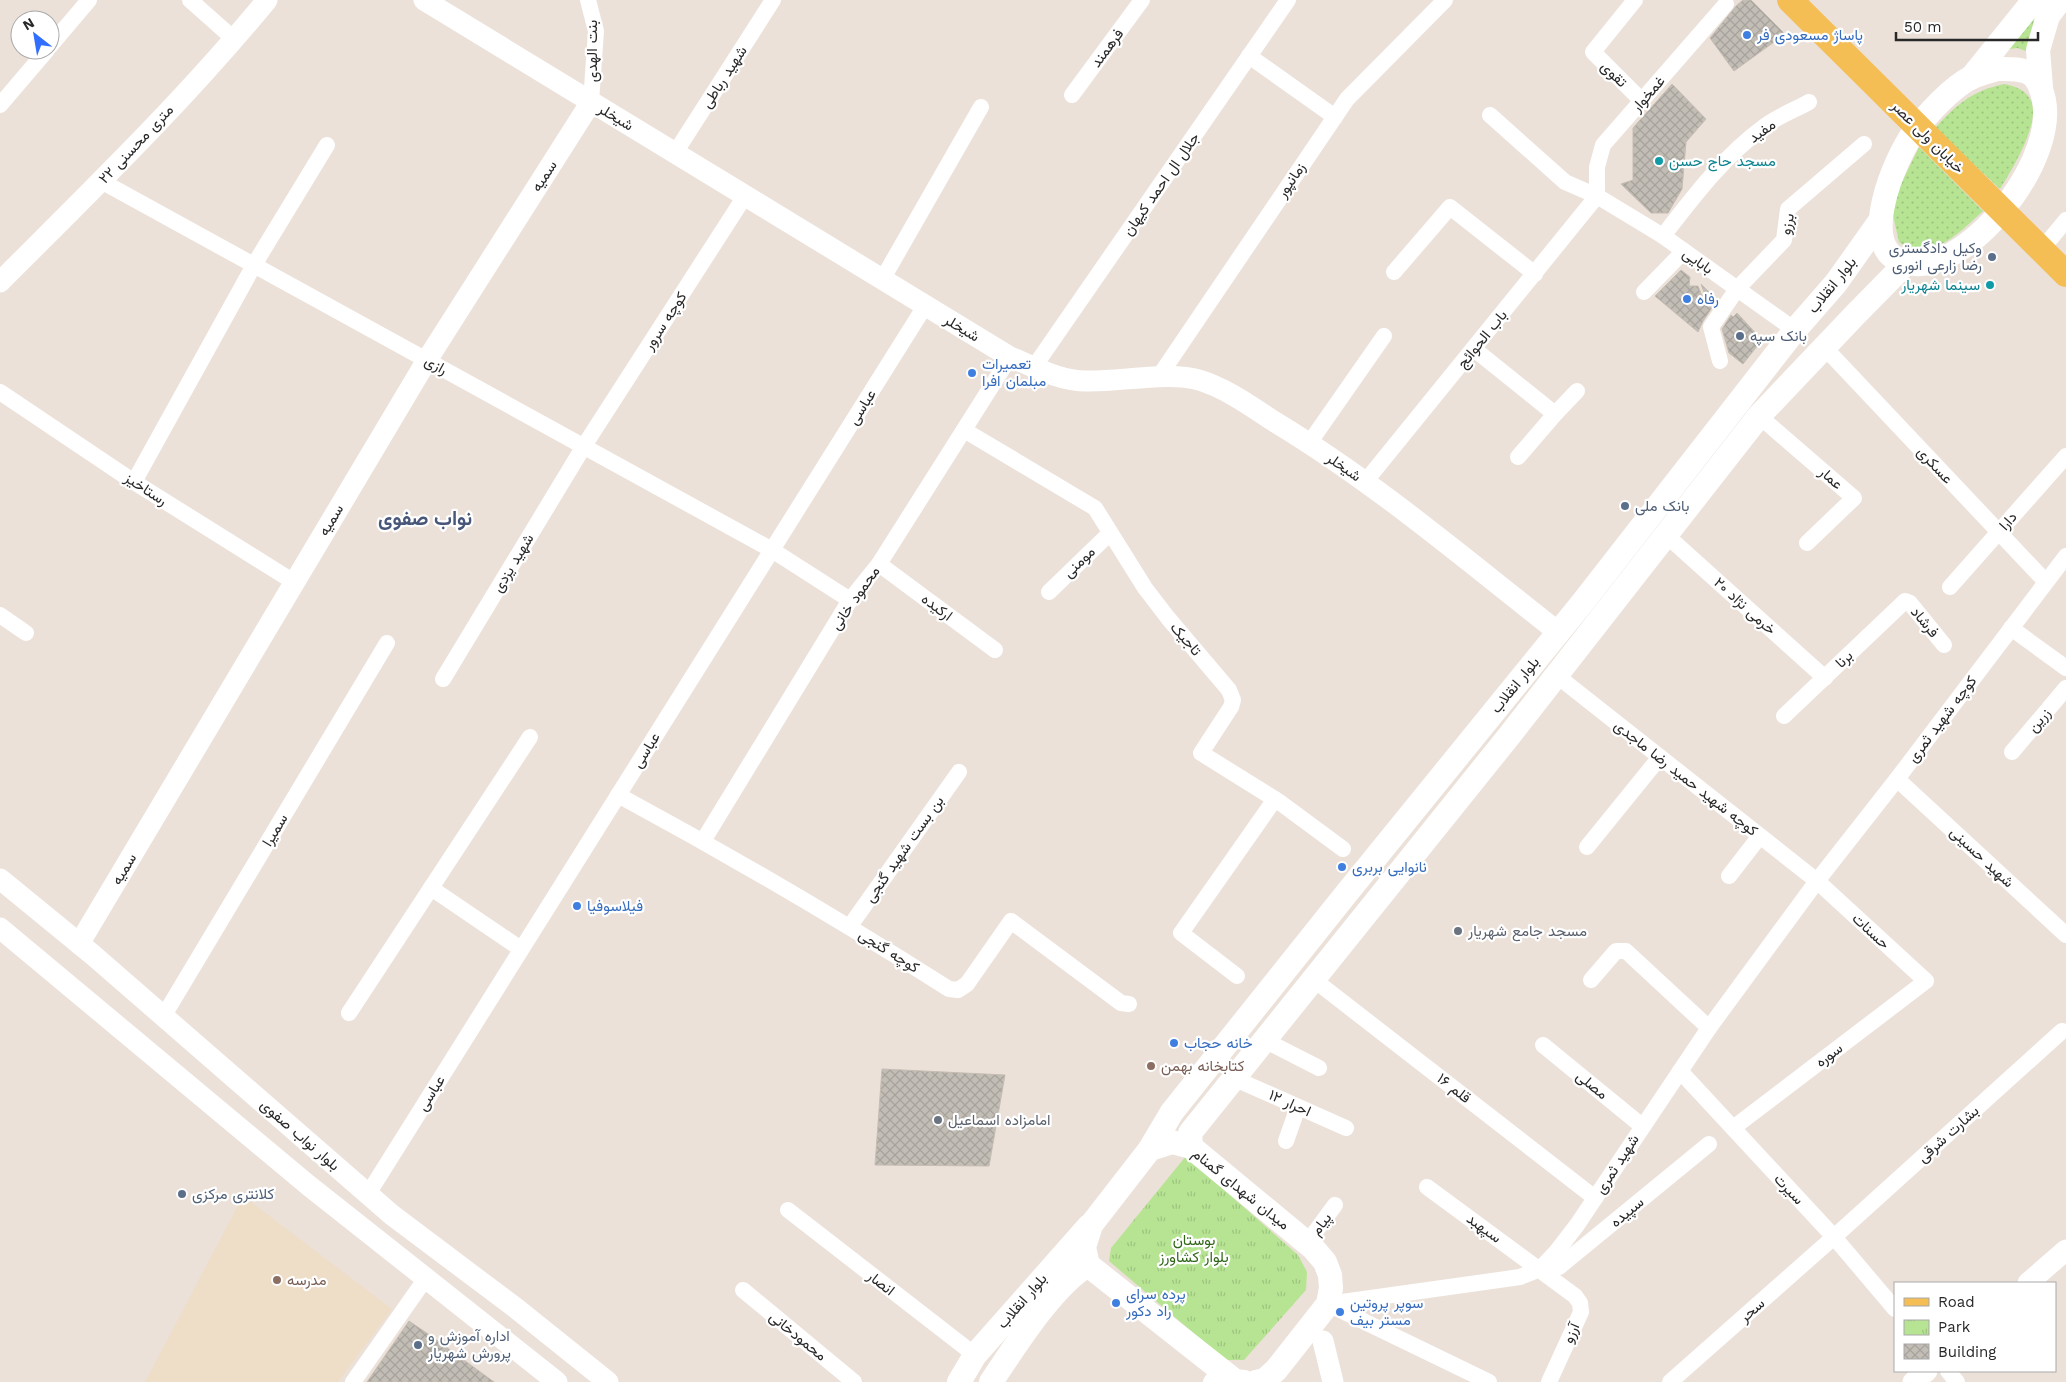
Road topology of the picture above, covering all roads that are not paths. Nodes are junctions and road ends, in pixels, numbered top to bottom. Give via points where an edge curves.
1 (89, 0) edge
2 (190, 0) edge
3 (267, 0) edge
4 (424, 0) edge
5 (588, 0) edge
6 (773, 0) edge
7 (1142, 0) edge
8 (1288, 0) edge
9 (1446, 0) edge
10 (1635, 0) edge
11 (1790, 0) edge
12 (2034, 0) edge
13 (2060, 0) edge
14 (1726, 4) dead end
15 (60, 34) edge
16 (235, 40) junction
17 (1249, 56) junction
18 (38, 60) edge
19 (1971, 78) junction
20 (2041, 87) junction
21 (1072, 95) dead end
22 (1642, 101) junction
23 (591, 102) junction
24 (1809, 102) dead end
25 (0, 105) edge
26 (980, 107) dead end
27 (1490, 115) dead end
28 (1335, 116) junction
29 (1918, 128) junction
30 (1864, 144) dead end
31 (327, 145) dead end
32 (676, 153) junction
33 (101, 181) junction
34 (745, 196) junction
35 (1597, 196) junction
36 (2002, 210) junction
37 (2066, 220) edge
38 (1880, 221) junction
39 (1663, 236) junction
40 (2042, 250) junction
41 (1684, 251) junction
42 (1906, 263) junction
43 (254, 266) junction
44 (1394, 272) dead end
45 (1535, 274) junction
46 (2066, 274) edge
47 (882, 280) junction
48 (0, 282) edge
49 (1737, 289) junction
50 (1644, 292) dead end
51 (925, 306) junction
52 (1795, 330) junction
53 (1384, 336) dead end
54 (1825, 348) junction
55 (1474, 349) junction
56 (1010, 358) junction
57 (427, 360) junction
58 (1720, 362) dead end
59 (1034, 367) junction
60 (1158, 378) junction
61 (0, 392) edge
62 (1577, 392) dead end
63 (1555, 414) junction
64 (1759, 416) junction
65 (964, 430) junction
66 (1310, 442) junction
67 (584, 446) junction
68 (2066, 456) edge
69 (1518, 457) dead end
70 (134, 482) junction
71 (1365, 482) junction
72 (1999, 532) junction
73 (1110, 533) junction
74 (1666, 535) junction
75 (1807, 543) dead end
76 (772, 550) junction
77 (2066, 556) edge
78 (879, 564) junction
79 (294, 582) junction
80 (2046, 582) junction
81 (1950, 587) dead end
82 (1049, 592) dead end
83 (850, 600) junction
84 (1905, 601) joint
85 (0, 615) edge
86 (2011, 628) junction
87 (1558, 632) junction
88 (26, 633) dead end
89 (387, 643) dead end
90 (1944, 645) dead end
91 (995, 650) dead end
92 (2066, 668) edge
93 (1556, 675) junction
94 (1825, 678) junction
95 (443, 679) dead end
96 (2066, 688) edge
97 (1784, 716) dead end
98 (530, 737) dead end
99 (2012, 752) dead end
100 (1660, 757) junction
101 (959, 772) dead end
102 (1897, 779) junction
103 (618, 795) junction
104 (1275, 799) junction
105 (1403, 823) junction
106 (1760, 836) junction
107 (1426, 840) junction
108 (703, 841) junction
109 (1587, 847) dead end
110 (1343, 849) dead end
111 (1729, 876) dead end
112 (0, 879) edge
113 (1817, 881) junction
114 (431, 888) junction
115 (850, 926) junction
116 (0, 928) edge
117 (2066, 935) edge
118 (79, 944) junction
119 (521, 949) junction
120 (1237, 976) dead end
121 (1313, 979) junction
122 (1591, 980) dead end
123 (1926, 981) joint
124 (1129, 1004) dead end
125 (349, 1013) dead end
126 (163, 1017) junction
127 (1709, 1028) junction
128 (2062, 1031) dead end
129 (1264, 1040) junction
130 (1542, 1045) dead end
131 (1319, 1068) dead end
132 (1680, 1071) junction
133 (1233, 1078) junction
134 (1298, 1107) junction
135 (1642, 1126) junction
136 (1346, 1128) dead end
137 (1733, 1128) junction
138 (1286, 1141) dead end
139 (1709, 1144) dead end
140 (1191, 1147) junction
141 (1150, 1149) junction
142 (1427, 1186) dead end
143 (368, 1194) junction
144 (1594, 1198) junction
145 (1335, 1205) dead end
146 (788, 1210) dead end
147 (1091, 1225) junction
148 (1834, 1238) junction
149 (1307, 1243) junction
150 (2066, 1250) edge
151 (1088, 1265) junction
152 (1540, 1270) junction
153 (426, 1278) junction
154 (2029, 1282) edge
155 (743, 1290) dead end
156 (1894, 1308) edge
157 (1322, 1321) junction
158 (975, 1355) junction
159 (1926, 1372) edge
160 (1949, 1372) edge
161 (1234, 1380) edge
162 (353, 1382) edge
163 (557, 1382) edge
164 (608, 1382) edge
165 (854, 1382) edge
166 (959, 1382) edge
167 (991, 1382) edge
168 (1333, 1382) edge
169 (1489, 1382) edge
170 (1549, 1382) edge
171 (1670, 1382) edge
172 (1913, 1382) edge
173 (1957, 1382) edge

1 - 15 street
2 - 16 street
3 - 16 street, ۲۲ متری محسنی
4 - 23 street, شیخلر
5 - 23 street, بنت الهدی via 596,31
6 - 32 street, شهید رباطی
7 - 21 street, فرهمند
8 - 17 street, جلال ال احمد کیهان
9 - 28 street, زمانپور via 1347,99
10 - 22 street, تقوی via 1592,52
11 - 29 main road, خیابان ولی عصر
12 - 19 main road
13 - 20 main road via 2048,16 2038,50
14 - 22 street, غمخوار
16 - 33 street, ۲۲ متری محسنی
17 - 28 street
17 - 59 street, جلال ال احمد کیهان
18 - 25 street
19 - 20 main road via 1997,69 2017,70 2031,74
19 - 29 main road via 1944,99
20 - 36 main road via 2046,114 2043,136 2017,191
22 - 35 street, غمخوار via 1603,145 1597,167
23 - 32 street, شیخلر
23 - 57 street, سمیه
24 - 39 street, مفید via 1766,125 1730,156 1700,187
26 - 47 street
27 - 35 street, بابایی via 1565,182
28 - 60 street, زمانپور
29 - 36 main road, خیابان ولی عصر
29 - 38 main road via 1894,169
30 - 49 street, برزو via 1788,209 1784,240
31 - 43 street
32 - 34 street, شیخلر
33 - 43 street, رازی
33 - 48 street, ۲۲ متری محسنی
34 - 47 street, شیخلر
34 - 67 street, کوچه سرور
35 - 39 street, بابایی
35 - 45 street, باب الحوائج
36 - 40 main road, خیابان ولی عصر
36 - 42 main road via 1955,252 1922,265
37 - 40 street
38 - 42 main road via 1885,248 1890,256
38 - 52 main road, بلوار انقلاب via 1836,283
39 - 41 street, بابایی
40 - 46 main road, خیابان ولی عصر
41 - 49 street, بابایی
41 - 50 street
42 - 54 main road, بلوار انقلاب
43 - 57 street, رازی
43 - 70 street
44 - 45 street via 1450,207
45 - 55 street, باب الحوائج
47 - 51 street, شیخلر
49 - 52 street, بابایی
49 - 58 street, برزو via 1711,327
51 - 56 street, شیخلر
51 - 76 street, عباسی
52 - 87 main road, بلوار انقلاب
53 - 66 street
54 - 64 main road, بلوار انقلاب
54 - 72 street, عسکری
55 - 63 street
55 - 71 street, باب الحوائج
56 - 59 street, شیخلر
56 - 65 street, محمود خانی
57 - 67 street, رازی
57 - 79 street, سمیه
59 - 60 street, شیخلر via 1060,378 1085,381
60 - 66 street, شیخلر via 1199,380 1232,395
61 - 70 street, رستاخیز
62 - 63 street
63 - 69 street
64 - 74 main road, بلوار انقلاب
64 - 75 street, عمار via 1854,498
65 - 73 street, تاجیک via 1095,508
65 - 78 street, محمود خانی
66 - 71 street, شیخلر
67 - 76 street, رازی
67 - 95 street, شهید یزدی
68 - 72 street, دارا
70 - 79 street, رستاخیز
71 - 87 street, شیخلر
72 - 80 street, عسکری
72 - 81 street, دارا
73 - 82 street, مومنی
73 - 104 street, تاجیک via 1145,588 1230,690 1231,707 1201,753
74 - 93 main road, بلوار انقلاب
74 - 94 street, خرمی نژاد ۲۰
76 - 83 street, رازی
76 - 103 street, عباسی
77 - 80 street, کوچه شهید ثمری
78 - 83 street, محمود خانی
78 - 91 street, ارکیده
79 - 118 street, سمیه
80 - 86 street, کوچه شهید ثمری
83 - 108 street, محمود خانی
84 - 90 street, فرشاد
84 - 94 street, برنا
85 - 88 street
86 - 92 street
86 - 102 street, کوچه شهید ثمری
87 - 105 main road, بلوار انقلاب
89 - 126 street, سمیرا
93 - 100 street, کوچه شهید حمید رضا ماجدی
93 - 107 main road, بلوار انقلاب
94 - 97 street, برنا
96 - 99 street, زرین
98 - 114 street
100 - 106 street, کوچه شهید حمید رضا ماجدی
100 - 109 street
101 - 115 street, بن بست شهید گنجی
102 - 113 street, کوچه شهید ثمری
102 - 117 street, شهید حسینی
103 - 108 street, کوچه گنجی
103 - 119 street, عباسی
104 - 110 street, تاجیک
104 - 120 street via 1181,932
105 - 107 main road
105 - 141 main road, بلوار انقلاب via 1172,1112
106 - 111 street
106 - 113 street, کوچه شهید حمید رضا ماجدی
107 - 121 main road, بلوار انقلاب
108 - 115 street, کوچه گنجی
112 - 118 street, بلوار نواب صفوی
113 - 123 street, حسنات
113 - 127 street, شهید ثمری
114 - 119 street
114 - 125 street
115 - 124 street, کوچه گنجی via 949,988 958,990 966,984 1011,921 1121,1003
116 - 153 street via 308,1185
118 - 126 street, بلوار نواب صفوی
119 - 143 street, عباسی
121 - 129 main road, بلوار انقلاب
121 - 144 street, قلم ۱۶
122 - 127 street via 1616,951 1626,951
123 - 137 street, سوره
126 - 143 street, بلوار نواب صفوی
127 - 132 street, شهید ثمری
128 - 148 street, بشارت شرقی
129 - 131 street
129 - 133 main road, بلوار انقلاب
130 - 135 street, مصلی
132 - 135 street, شهید ثمری
132 - 137 street, سیرت
133 - 134 street, احرار ۱۲
133 - 140 main road, بلوار انقلاب via 1190,1132
134 - 136 street, احرار ۱۲
134 - 138 street
135 - 144 street, شهید ثمری
137 - 148 street, سیرت
139 - 152 street, سپیده via 1559,1268
140 - 141 main road, میدان شهدای گمنام via 1172,1142
140 - 149 main road, میدان شهدای گمنام
141 - 147 main road
142 - 152 street, سپهبد
143 - 164 street, بلوار نواب صفوی
144 - 152 street, شهید ثمری
145 - 149 street, پیام
146 - 158 street, انصار
147 - 151 main road via 1084,1247
147 - 158 main road, بلوار انقلاب
148 - 156 street, سیرت
148 - 171 street, سحر
149 - 157 main road, میدان شهدای گمنام via 1325,1262 1330,1275 1331,1288
150 - 154 street
151 - 161 main road
151 - 167 main road, بلوار انقلاب via 1075,1272 1052,1298
152 - 157 street
152 - 170 street, آرزو via 1575,1296 1581,1312
153 - 162 street
153 - 163 street
155 - 165 street, محمودخانی
157 - 161 main road via 1265,1380
157 - 168 street
157 - 169 street
158 - 166 main road, بلوار انقلاب
159 - 172 street
160 - 173 street

